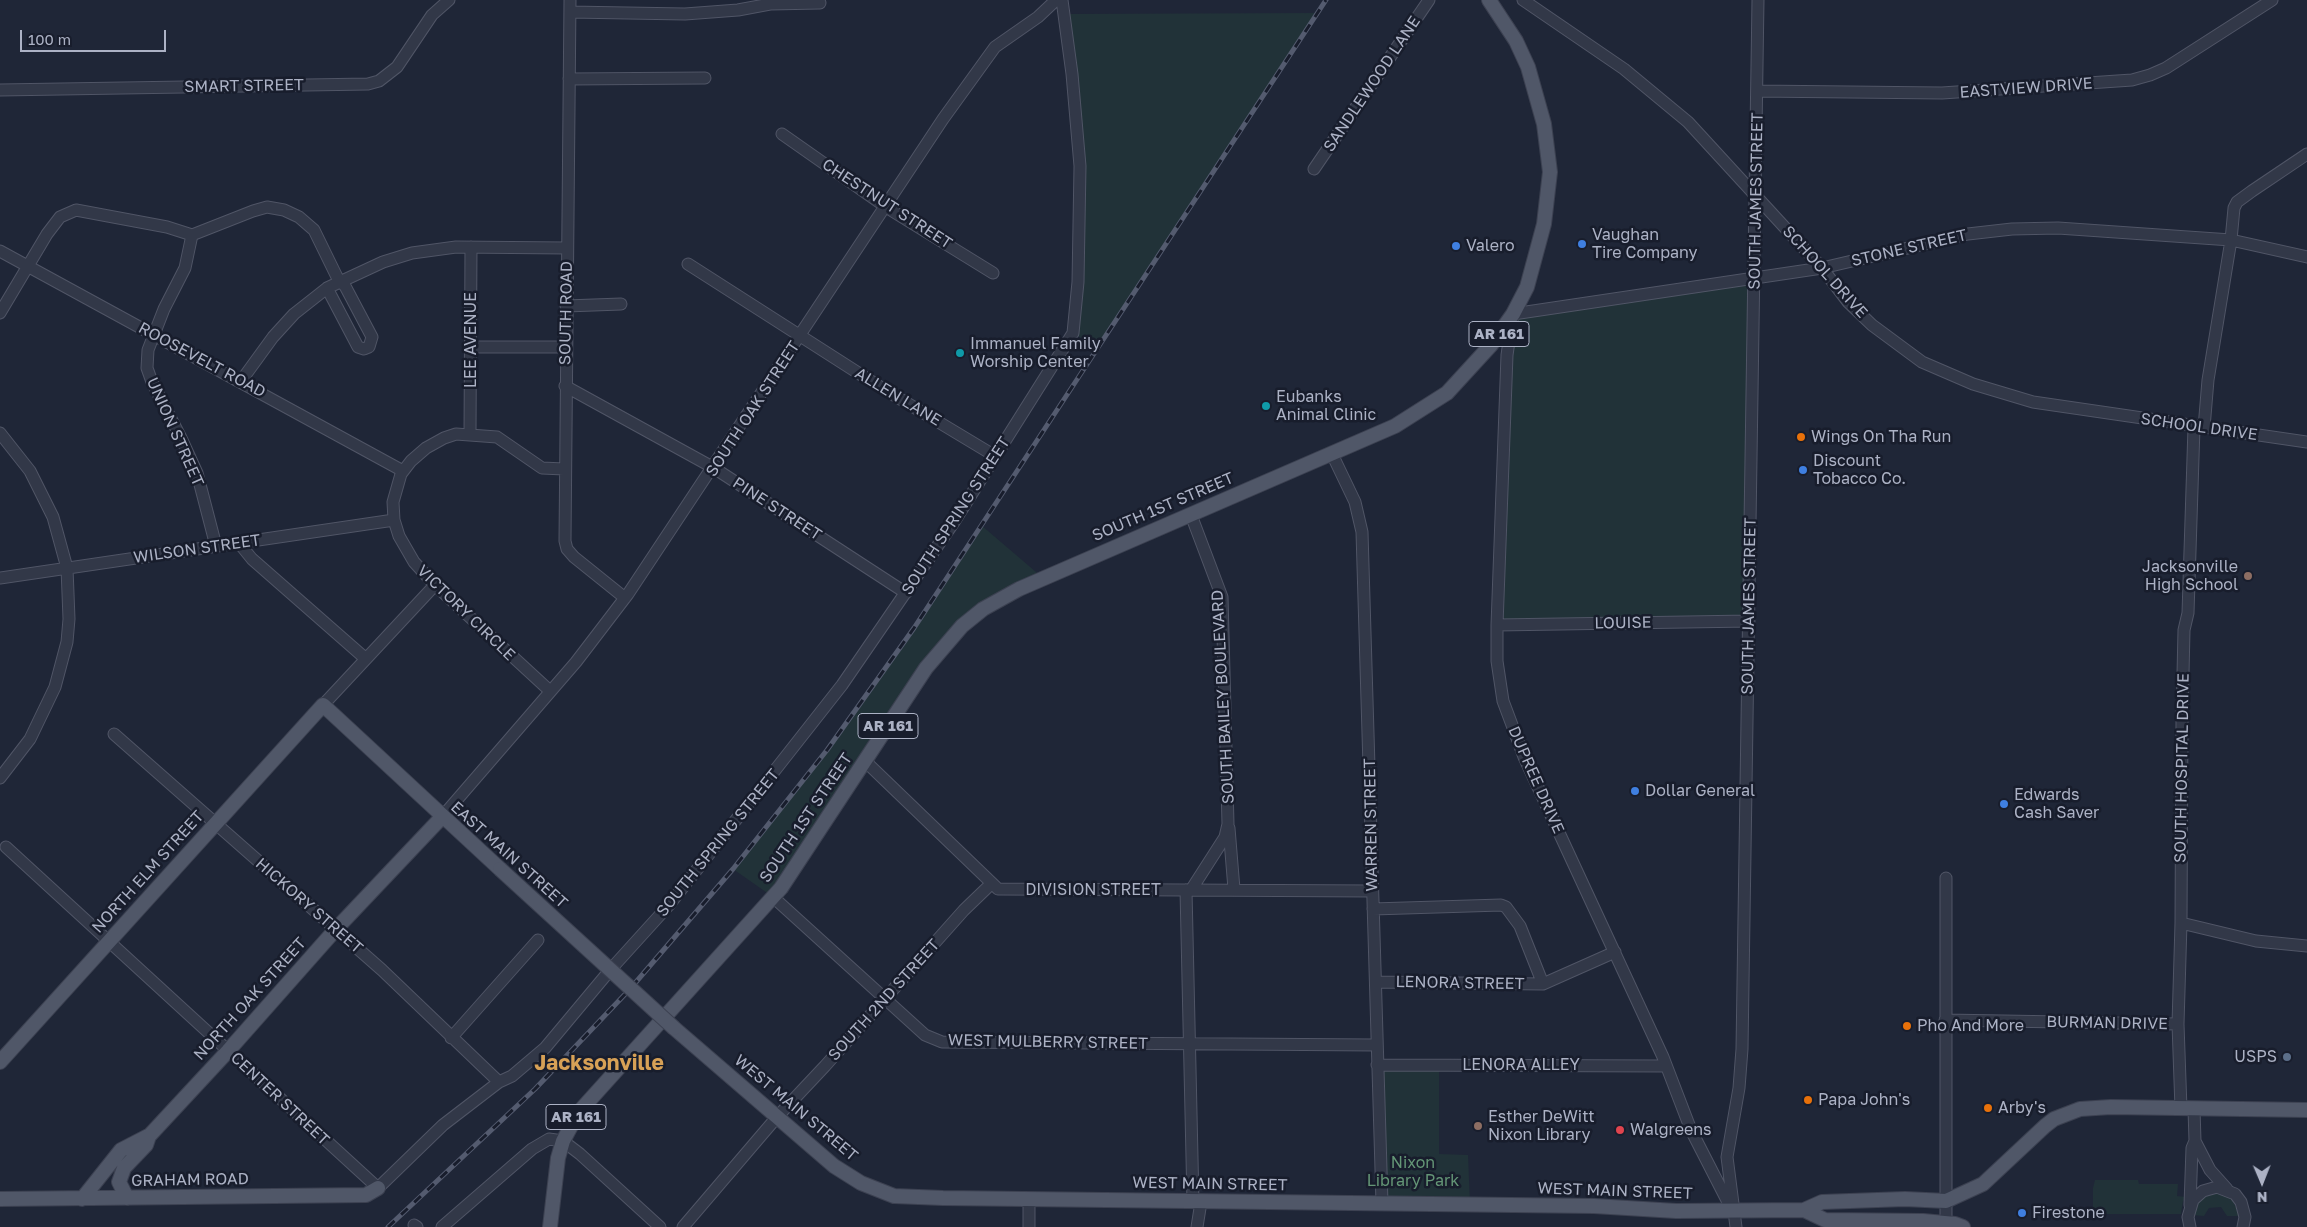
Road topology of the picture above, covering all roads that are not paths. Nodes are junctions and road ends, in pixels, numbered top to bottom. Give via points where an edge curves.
1 (449, 0) edge
2 (570, 0) edge
3 (1056, 0) edge
4 (1062, 0) edge
5 (1430, 0) edge
6 (1489, 0) edge
7 (1522, 0) edge
8 (1758, 0) edge
9 (2272, 0) edge
10 (820, 3) dead end
11 (570, 12) junction
12 (705, 78) dead end
13 (569, 79) junction
14 (0, 90) edge
15 (1757, 91) junction
16 (782, 134) dead end
17 (2307, 154) edge
18 (1314, 169) dead end
19 (1755, 194) junction
20 (886, 207) junction
21 (192, 235) junction
22 (2231, 240) junction
23 (471, 246) junction
24 (567, 248) junction
25 (0, 251) edge
26 (2307, 257) edge
27 (688, 264) dead end
28 (30, 266) junction
29 (1822, 268) junction
30 (993, 272) dead end
31 (1755, 279) junction
32 (340, 281) junction
33 (327, 288) junction
34 (621, 304) dead end
35 (566, 306) junction
36 (0, 313) edge
37 (1513, 314) junction
38 (153, 335) junction
39 (800, 337) junction
40 (470, 347) junction
41 (566, 347) junction
42 (242, 381) junction
43 (565, 386) junction
44 (2199, 428) junction
45 (0, 433) edge
46 (470, 434) junction
47 (2307, 442) edge
48 (1332, 454) junction
49 (996, 456) junction
50 (714, 468) junction
51 (564, 469) junction
52 (403, 471) junction
53 (1191, 515) junction
54 (394, 520) junction
55 (239, 543) junction
56 (216, 546) junction
57 (67, 568) junction
58 (0, 578) edge
59 (434, 585) junction
60 (906, 593) junction
61 (625, 598) junction
62 (1749, 621) junction
63 (1497, 625) junction
64 (366, 659) junction
65 (550, 691) junction
66 (323, 705) junction
67 (114, 734) dead end
68 (865, 761) junction
69 (0, 778) edge
70 (442, 817) junction
71 (1228, 824) junction
72 (214, 825) junction
73 (6, 847) dead end
74 (1946, 878) dead end
75 (991, 884) junction
76 (1234, 889) junction
77 (1188, 890) junction
78 (1372, 891) junction
79 (773, 897) junction
80 (1373, 909) junction
81 (2182, 923) junction
82 (336, 929) junction
83 (538, 940) dead end
84 (109, 942) junction
85 (2307, 946) edge
86 (1615, 952) junction
87 (1376, 982) junction
88 (1544, 984) junction
89 (885, 998) junction
90 (1945, 1020) junction
91 (2178, 1024) junction
92 (674, 1028) joint
93 (451, 1038) junction
94 (1190, 1044) junction
95 (1376, 1045) junction
96 (228, 1051) junction
97 (0, 1062) edge
98 (1377, 1065) junction
99 (1665, 1066) junction
100 (499, 1082) junction
101 (2188, 1109) junction
102 (2307, 1110) edge
103 (777, 1116) junction
104 (150, 1135) junction
105 (562, 1140) junction
106 (2195, 1141) junction
107 (378, 1188) junction
108 (2227, 1190) junction
109 (127, 1198) junction
110 (0, 1199) edge
111 (82, 1199) junction
112 (1029, 1199) junction
113 (1946, 1201) junction
114 (1197, 1202) junction
115 (1382, 1203) junction
116 (2190, 1206) junction
117 (1732, 1210) junction
118 (1804, 1210) junction
119 (1946, 1225) edge
120 (442, 1227) edge
121 (550, 1227) edge
122 (660, 1227) edge
123 (683, 1227) edge
124 (1029, 1227) edge
125 (1197, 1227) edge
126 (1736, 1227) edge
127 (1963, 1227) edge
128 (2190, 1227) edge
129 (2242, 1227) edge

1 - 14 street, SMART STREET via 432,15 397,67 384,78 368,84
2 - 11 street, SOUTH ROAD
3 - 20 street, SOUTH OAK STREET via 995,47
4 - 49 street, SOUTH SPRING STREET via 1080,166 1078,282 1073,333
5 - 18 street, SANDLEWOOD LANE
6 - 37 main road, SOUTH 1ST STREET / AR 161 via 1516,41 1528,67 1538,96 1549,154 1550,188 1544,224 1527,286
7 - 19 street, SCHOOL DRIVE via 1660,96
8 - 15 street, SOUTH JAMES STREET
9 - 15 street, EASTVIEW DRIVE via 2166,68 2132,80 1942,93
10 - 11 street via 770,4 685,14
11 - 13 street, SOUTH ROAD
12 - 13 street
13 - 24 street, SOUTH ROAD
15 - 19 street, SOUTH JAMES STREET
16 - 20 street, CHESTNUT STREET
17 - 22 street, SOUTH HOSPITAL DRIVE via 2238,202 2234,208
19 - 29 street, SCHOOL DRIVE
19 - 31 street, SOUTH JAMES STREET
20 - 30 street, CHESTNUT STREET
20 - 39 street, SOUTH OAK STREET
21 - 28 street via 167,227 76,210 60,217
21 - 32 street via 253,211 276,208 308,223
21 - 38 street, UNION STREET via 185,268
22 - 26 street, STONE STREET
22 - 29 street, STONE STREET via 2019,228 1968,234
22 - 44 street, SOUTH HOSPITAL DRIVE
23 - 24 street
23 - 32 street via 412,253
23 - 40 street, LEE AVENUE
24 - 35 street, SOUTH ROAD
25 - 28 street, ROOSEVELT ROAD
27 - 39 street, ALLEN LANE
28 - 36 street
28 - 38 street, ROOSEVELT ROAD
29 - 31 street, STONE STREET
29 - 44 street, SCHOOL DRIVE via 1848,302 1872,324 1910,354 1942,371 2032,402
31 - 37 street, STONE STREET
31 - 62 street, SOUTH JAMES STREET
32 - 33 street
32 - 33 street via 372,337 369,347 358,347
33 - 42 street via 294,314 272,337
34 - 35 street
35 - 41 street, SOUTH ROAD
37 - 48 main road, SOUTH 1ST STREET / AR 161 via 1491,345 1447,393 1395,426
37 - 63 street, DUPREE DRIVE via 1507,355
38 - 42 street, ROOSEVELT ROAD
38 - 56 street, UNION STREET via 148,350 152,382 197,473
39 - 49 street, ALLEN LANE
39 - 50 street, SOUTH OAK STREET
40 - 41 street
40 - 46 street, LEE AVENUE
41 - 43 street, SOUTH ROAD
42 - 52 street, ROOSEVELT ROAD
43 - 50 street, PINE STREET
43 - 51 street, SOUTH ROAD
44 - 47 street, SCHOOL DRIVE
44 - 81 street, SOUTH HOSPITAL DRIVE via 2188,613 2184,630
45 - 57 street via 30,471 42,494 59,533
46 - 51 street, VICTORY CIRCLE via 502,440 542,468
46 - 52 street, VICTORY CIRCLE via 444,438 426,448
48 - 53 main road, SOUTH 1ST STREET / AR 161
48 - 78 street, WARREN STREET via 1355,502 1362,532
49 - 60 street, SOUTH SPRING STREET
50 - 60 street, PINE STREET
50 - 61 street, SOUTH OAK STREET
51 - 61 street, SOUTH ROAD via 567,549
52 - 54 street, VICTORY CIRCLE via 396,486
53 - 68 main road, SOUTH 1ST STREET / AR 161 via 1035,581 983,609 934,656
53 - 71 street, SOUTH BAILEY BOULEVARD via 1222,598
54 - 55 street, WILSON STREET
54 - 59 street, VICTORY CIRCLE via 407,552
55 - 56 street, WILSON STREET
55 - 64 street via 252,559
56 - 57 street, WILSON STREET
57 - 58 street, WILSON STREET
57 - 69 street via 69,619 62,665 42,717
59 - 64 street
59 - 65 street, VICTORY CIRCLE
60 - 100 street, SOUTH SPRING STREET via 800,741 669,905 545,1048 512,1076
61 - 65 street, SOUTH OAK STREET
62 - 63 street, LOUISE
62 - 117 street, SOUTH JAMES STREET via 1742,1049 1727,1157
63 - 86 street, DUPREE DRIVE via 1499,681 1511,726
64 - 66 street
65 - 70 street, SOUTH OAK STREET
66 - 70 main road, EAST MAIN STREET
66 - 72 main road, NORTH ELM STREET
67 - 72 street, HICKORY STREET
68 - 75 street, DIVISION STREET
68 - 79 main road, SOUTH 1ST STREET / AR 161
70 - 82 main road, NORTH OAK STREET
70 - 92 main road, EAST MAIN STREET, bridge
71 - 76 street, SOUTH BAILEY BOULEVARD
71 - 77 street, SOUTH BAILEY BOULEVARD via 1225,837
72 - 82 street, HICKORY STREET
72 - 84 main road, NORTH ELM STREET
73 - 84 street, CENTER STREET
74 - 90 street
75 - 77 street, DIVISION STREET via 1007,890
75 - 89 street, SOUTH 2ND STREET
76 - 77 street, DIVISION STREET
76 - 78 street, DIVISION STREET
77 - 94 street
78 - 80 street, WARREN STREET
79 - 89 street, WEST MULBERRY STREET
79 - 105 main road, SOUTH 1ST STREET / AR 161 via 578,1113
80 - 87 street, WARREN STREET
80 - 88 street, LENORA STREET via 1506,907 1520,926
81 - 85 street via 2256,941
81 - 91 street, SOUTH HOSPITAL DRIVE
82 - 93 street, HICKORY STREET
82 - 96 main road, NORTH OAK STREET
83 - 93 street
84 - 96 street, CENTER STREET
84 - 97 main road, NORTH ELM STREET
86 - 88 street, LENORA STREET
86 - 99 street, DUPREE DRIVE
87 - 88 street, LENORA STREET
87 - 95 street, WARREN STREET
89 - 94 street, WEST MULBERRY STREET via 925,1035 942,1042
89 - 103 street, SOUTH 2ND STREET
90 - 91 street, BURMAN DRIVE
90 - 113 street
91 - 101 street, SOUTH HOSPITAL DRIVE
92 - 103 main road, WEST MAIN STREET
93 - 100 street, HICKORY STREET
94 - 95 street, WEST MULBERRY STREET
94 - 114 street
95 - 98 street, WARREN STREET
96 - 104 main road, NORTH OAK STREET
96 - 107 street, CENTER STREET
98 - 99 street, LENORA ALLEY
98 - 115 street, WARREN STREET
99 - 117 street, DUPREE DRIVE via 1691,1130
100 - 107 street, SOUTH SPRING STREET via 443,1125
101 - 102 main road
101 - 106 street, SOUTH HOSPITAL DRIVE
101 - 113 main road via 2093,1107 2066,1114 2045,1126 1983,1184
103 - 112 main road, WEST MAIN STREET via 834,1166 880,1192 894,1196
103 - 123 street, SOUTH 2ND STREET
104 - 109 main road via 124,1168 119,1182
104 - 111 main road, NORTH OAK STREET via 121,1150
105 - 120 street via 549,1140 532,1148
105 - 121 main road, AR 161
105 - 122 street
106 - 108 street via 2210,1170
106 - 116 street, SOUTH HOSPITAL DRIVE
107 - 109 main road, GRAHAM ROAD via 366,1195
108 - 116 street via 2217,1186 2208,1188 2197,1195
108 - 129 street via 2244,1208
109 - 111 main road, GRAHAM ROAD
110 - 111 main road, GRAHAM ROAD
112 - 114 main road, WEST MAIN STREET
112 - 124 street
113 - 118 main road, WEST MAIN STREET via 1822,1202
113 - 119 street
114 - 115 main road, WEST MAIN STREET
114 - 125 street
115 - 117 main road, WEST MAIN STREET
116 - 128 street, SOUTH HOSPITAL DRIVE
117 - 118 main road, WEST MAIN STREET
117 - 126 street
118 - 119 main road, WEST MAIN STREET via 1825,1220
119 - 127 main road, WEST MAIN STREET

